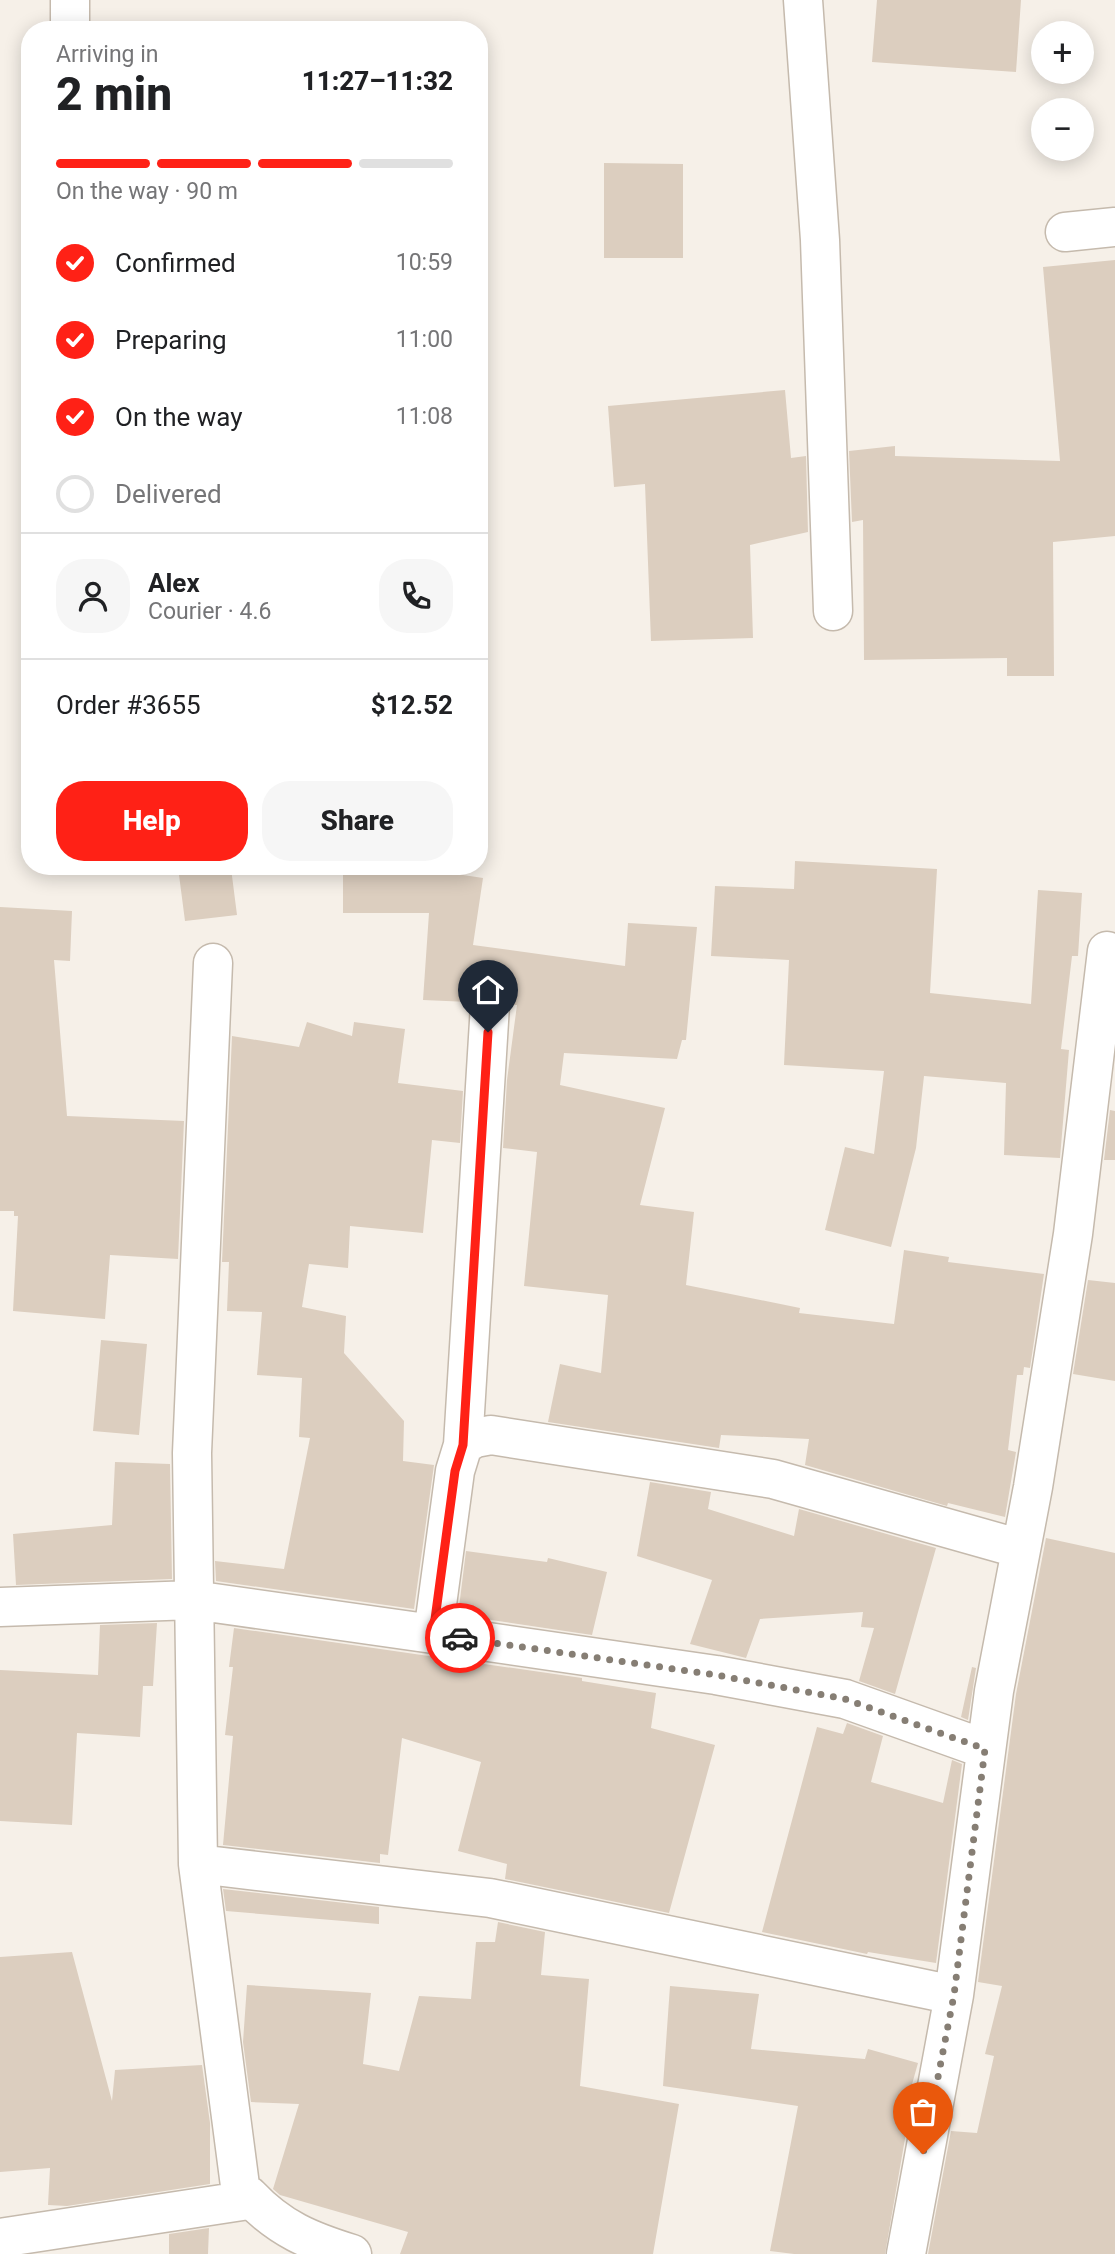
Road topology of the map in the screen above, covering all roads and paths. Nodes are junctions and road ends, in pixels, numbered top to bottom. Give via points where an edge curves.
1 (70, 0) edge
2 (803, 0) edge
3 (70, 21) edge
4 (1115, 228) edge
5 (1065, 232) dead end
6 (832, 611) dead end
7 (1107, 951) dead end
8 (213, 963) dead end
9 (490, 1004) dead end
10 (463, 1445) junction
11 (1021, 1549) junction
12 (193, 1600) junction
13 (0, 1607) edge
14 (433, 1634) junction
15 (985, 1749) junction
16 (198, 1864) junction
17 (954, 1995) junction
18 (242, 2202) junction
19 (0, 2238) edge
20 (352, 2254) edge
21 (906, 2254) edge

1 - 3 street
2 - 6 street via 820,240
4 - 5 street
7 - 11 street via 1073,1234
8 - 12 street via 192,1453
9 - 10 street
10 - 11 street via 491,1435 774,1479
10 - 14 street via 455,1471
11 - 15 street
12 - 13 street
12 - 14 street
12 - 16 street
14 - 15 street via 716,1675 845,1699
15 - 17 street
16 - 17 street via 490,1898
16 - 18 street
17 - 21 street
18 - 19 street
18 - 20 street via 249,2196 271,2219 313,2242

